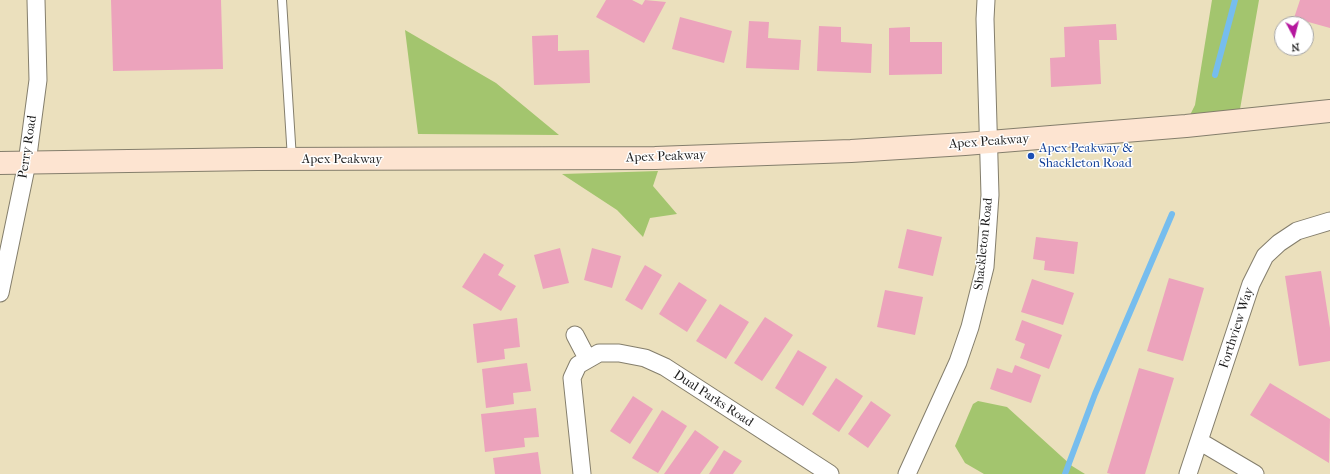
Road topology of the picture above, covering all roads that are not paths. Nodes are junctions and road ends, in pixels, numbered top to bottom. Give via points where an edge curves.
1 (36, 0) edge
2 (282, 0) edge
3 (986, 0) edge
4 (1330, 111) edge
5 (988, 142) junction
6 (292, 159) junction
7 (0, 163) edge
8 (27, 163) junction
9 (1330, 221) edge
10 (0, 293) edge
11 (575, 335) dead end
12 (587, 358) junction
13 (1199, 441) junction
14 (582, 474) edge
15 (830, 474) edge
16 (907, 474) edge
17 (1188, 474) edge
18 (1256, 474) edge

1 - 8 street, Perry Road via 38,80
2 - 6 lane
3 - 5 street, Shackleton Road
4 - 5 main road, Apex Peakway via 1178,127
5 - 6 main road, Apex Peakway via 851,151 655,158
5 - 16 street, Shackleton Road via 990,195 985,267 980,291 958,362
6 - 8 main road, Apex Peakway
7 - 8 main road, Apex Peakway
8 - 10 street, Perry Road
9 - 13 street, Forthview Way via 1297,231 1265,256 1251,284
11 - 12 street
12 - 14 street via 578,365 572,378
12 - 15 street, Dual Parks Road via 599,353 619,353 645,358 665,367
13 - 17 street, Forthview Way
13 - 18 street

